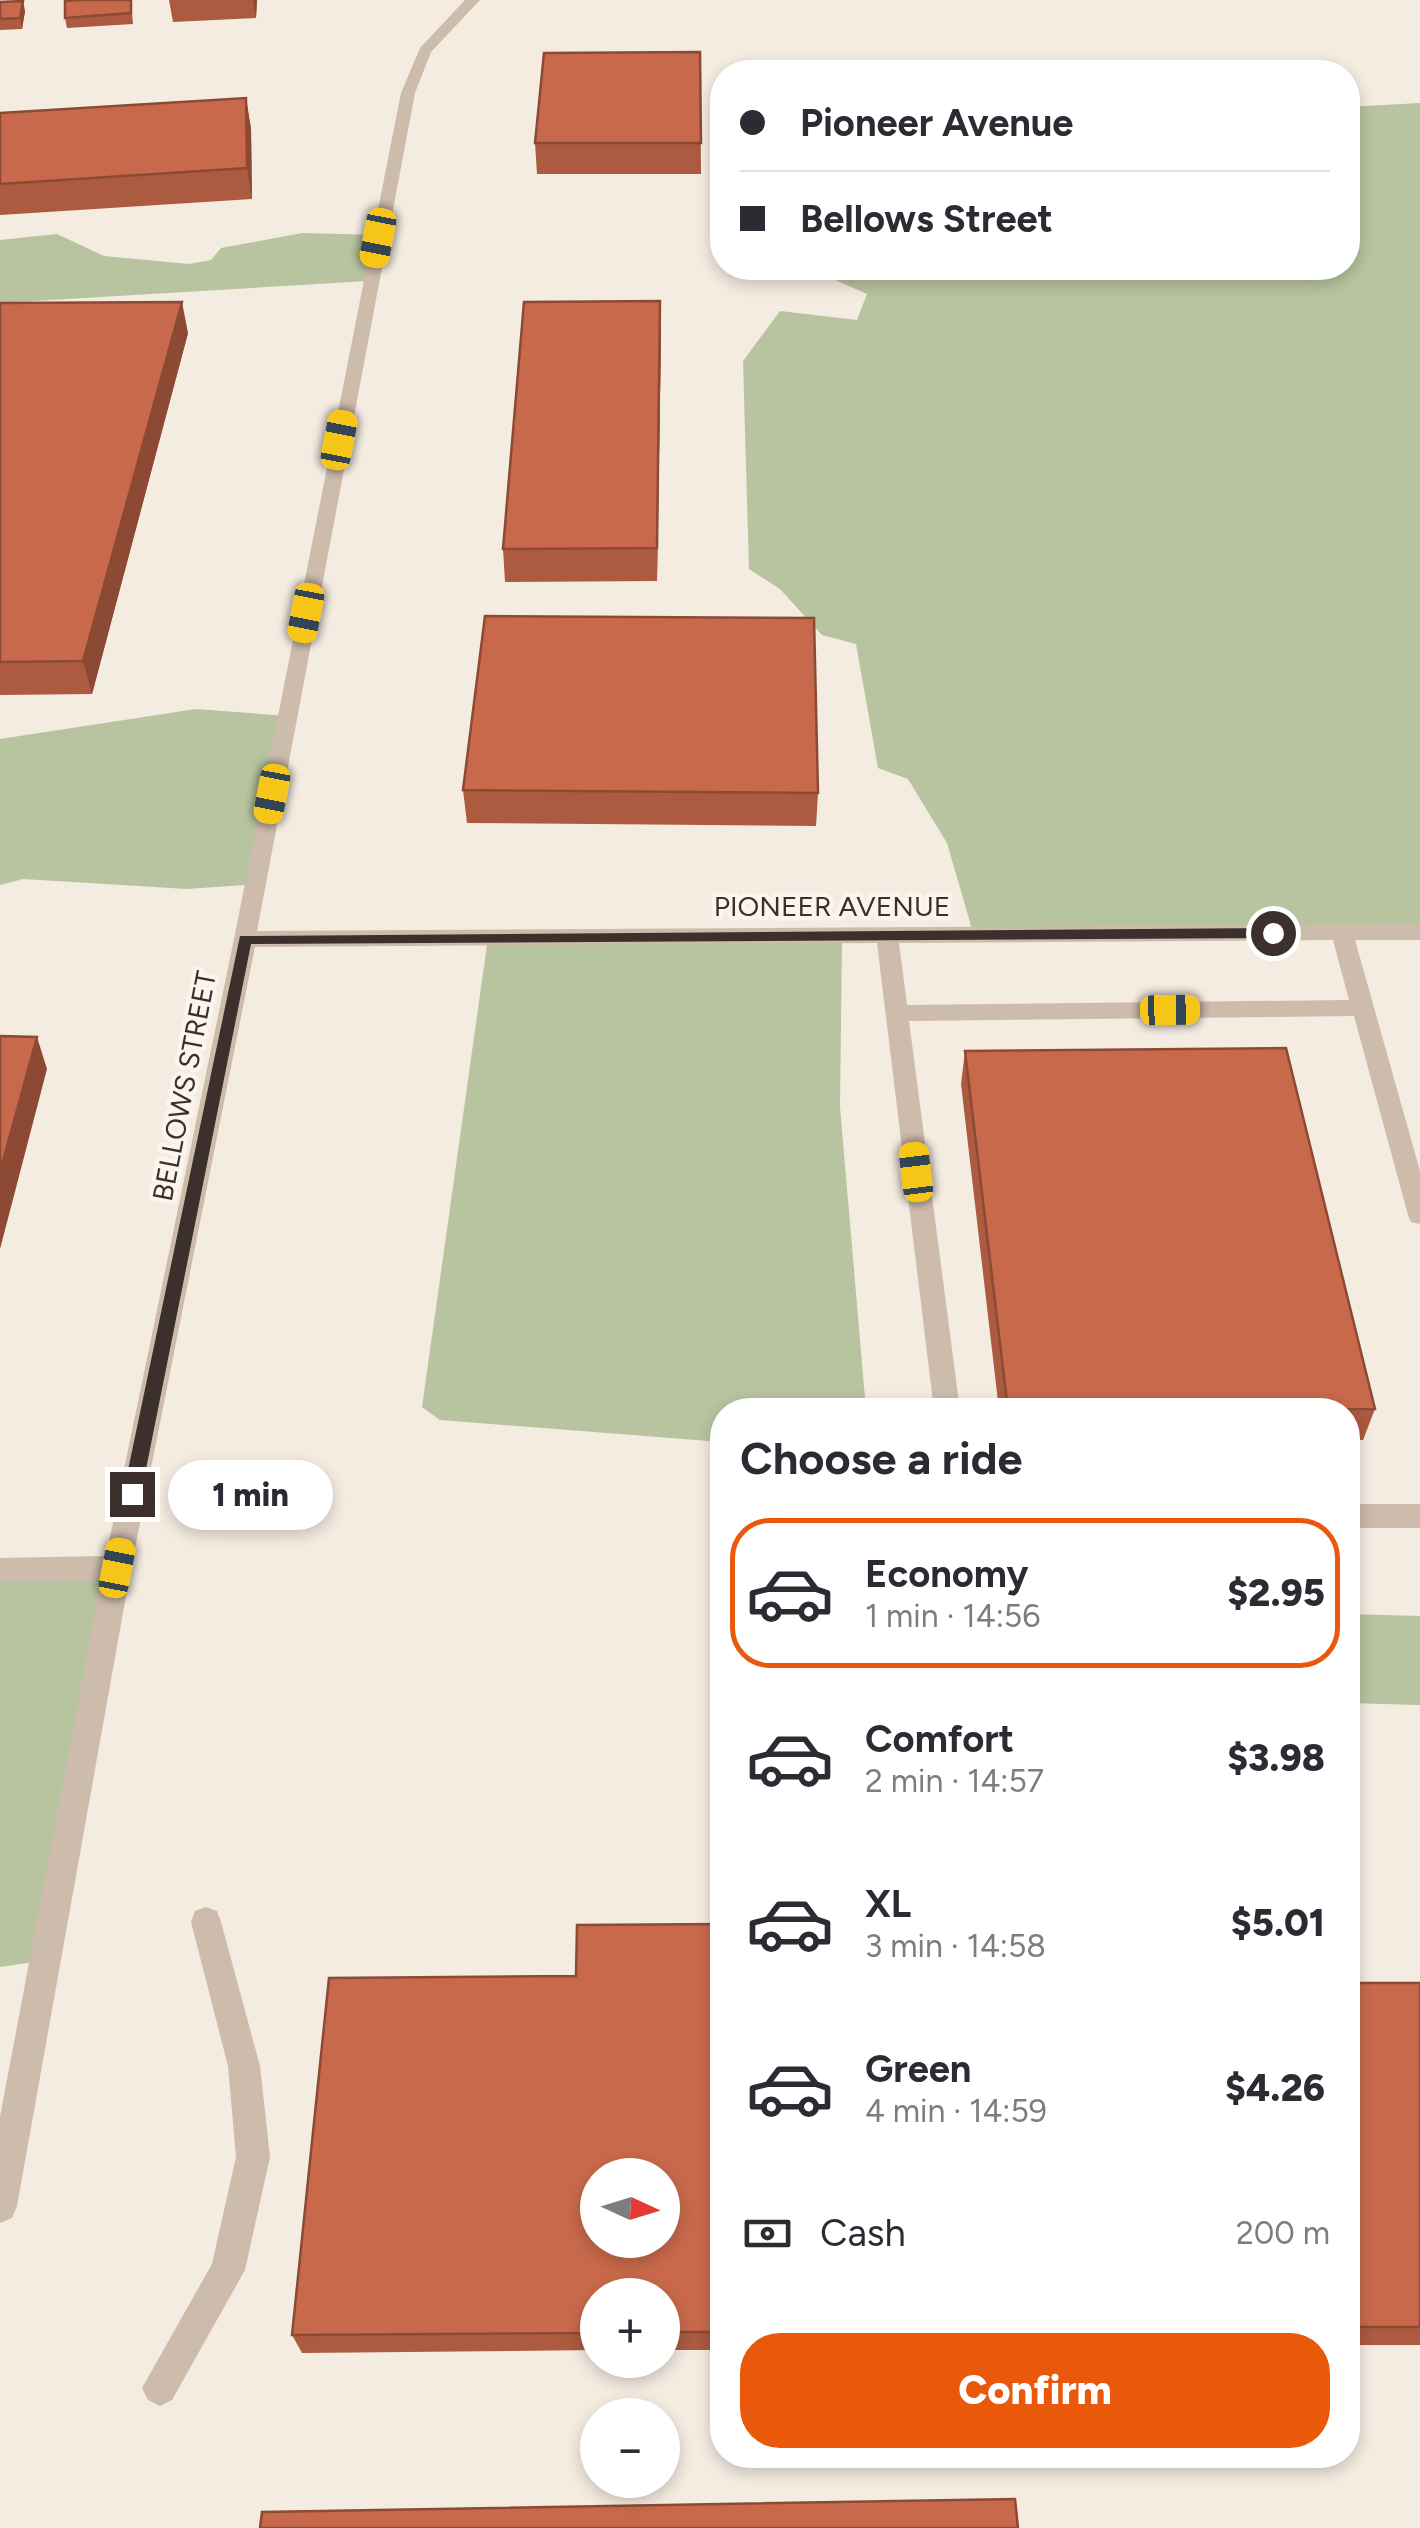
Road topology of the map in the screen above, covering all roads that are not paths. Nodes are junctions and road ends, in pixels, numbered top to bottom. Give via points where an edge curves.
1 (473, 0) edge
2 (1342, 932) junction
3 (1420, 932) edge
4 (886, 936) junction
5 (245, 940) junction
6 (1366, 1008) junction
7 (896, 1013) junction
8 (1420, 1214) edge
9 (944, 1398) edge
10 (1360, 1516) edge
11 (1420, 1516) edge
12 (117, 1568) junction
13 (0, 1570) edge
14 (206, 1922) dead end
15 (0, 2206) edge
16 (160, 2388) dead end

1 - 5 street, BELLOWS STREET via 430,38 412,74
2 - 3 street, PIONEER AVENUE
2 - 4 street, PIONEER AVENUE
2 - 6 street
4 - 5 street, PIONEER AVENUE
4 - 7 street
5 - 12 street, BELLOWS STREET
6 - 7 street
6 - 8 street
7 - 9 street
10 - 11 street
12 - 13 street
12 - 15 street, BELLOWS STREET
14 - 16 street via 244,2066 253,2158 228,2270

